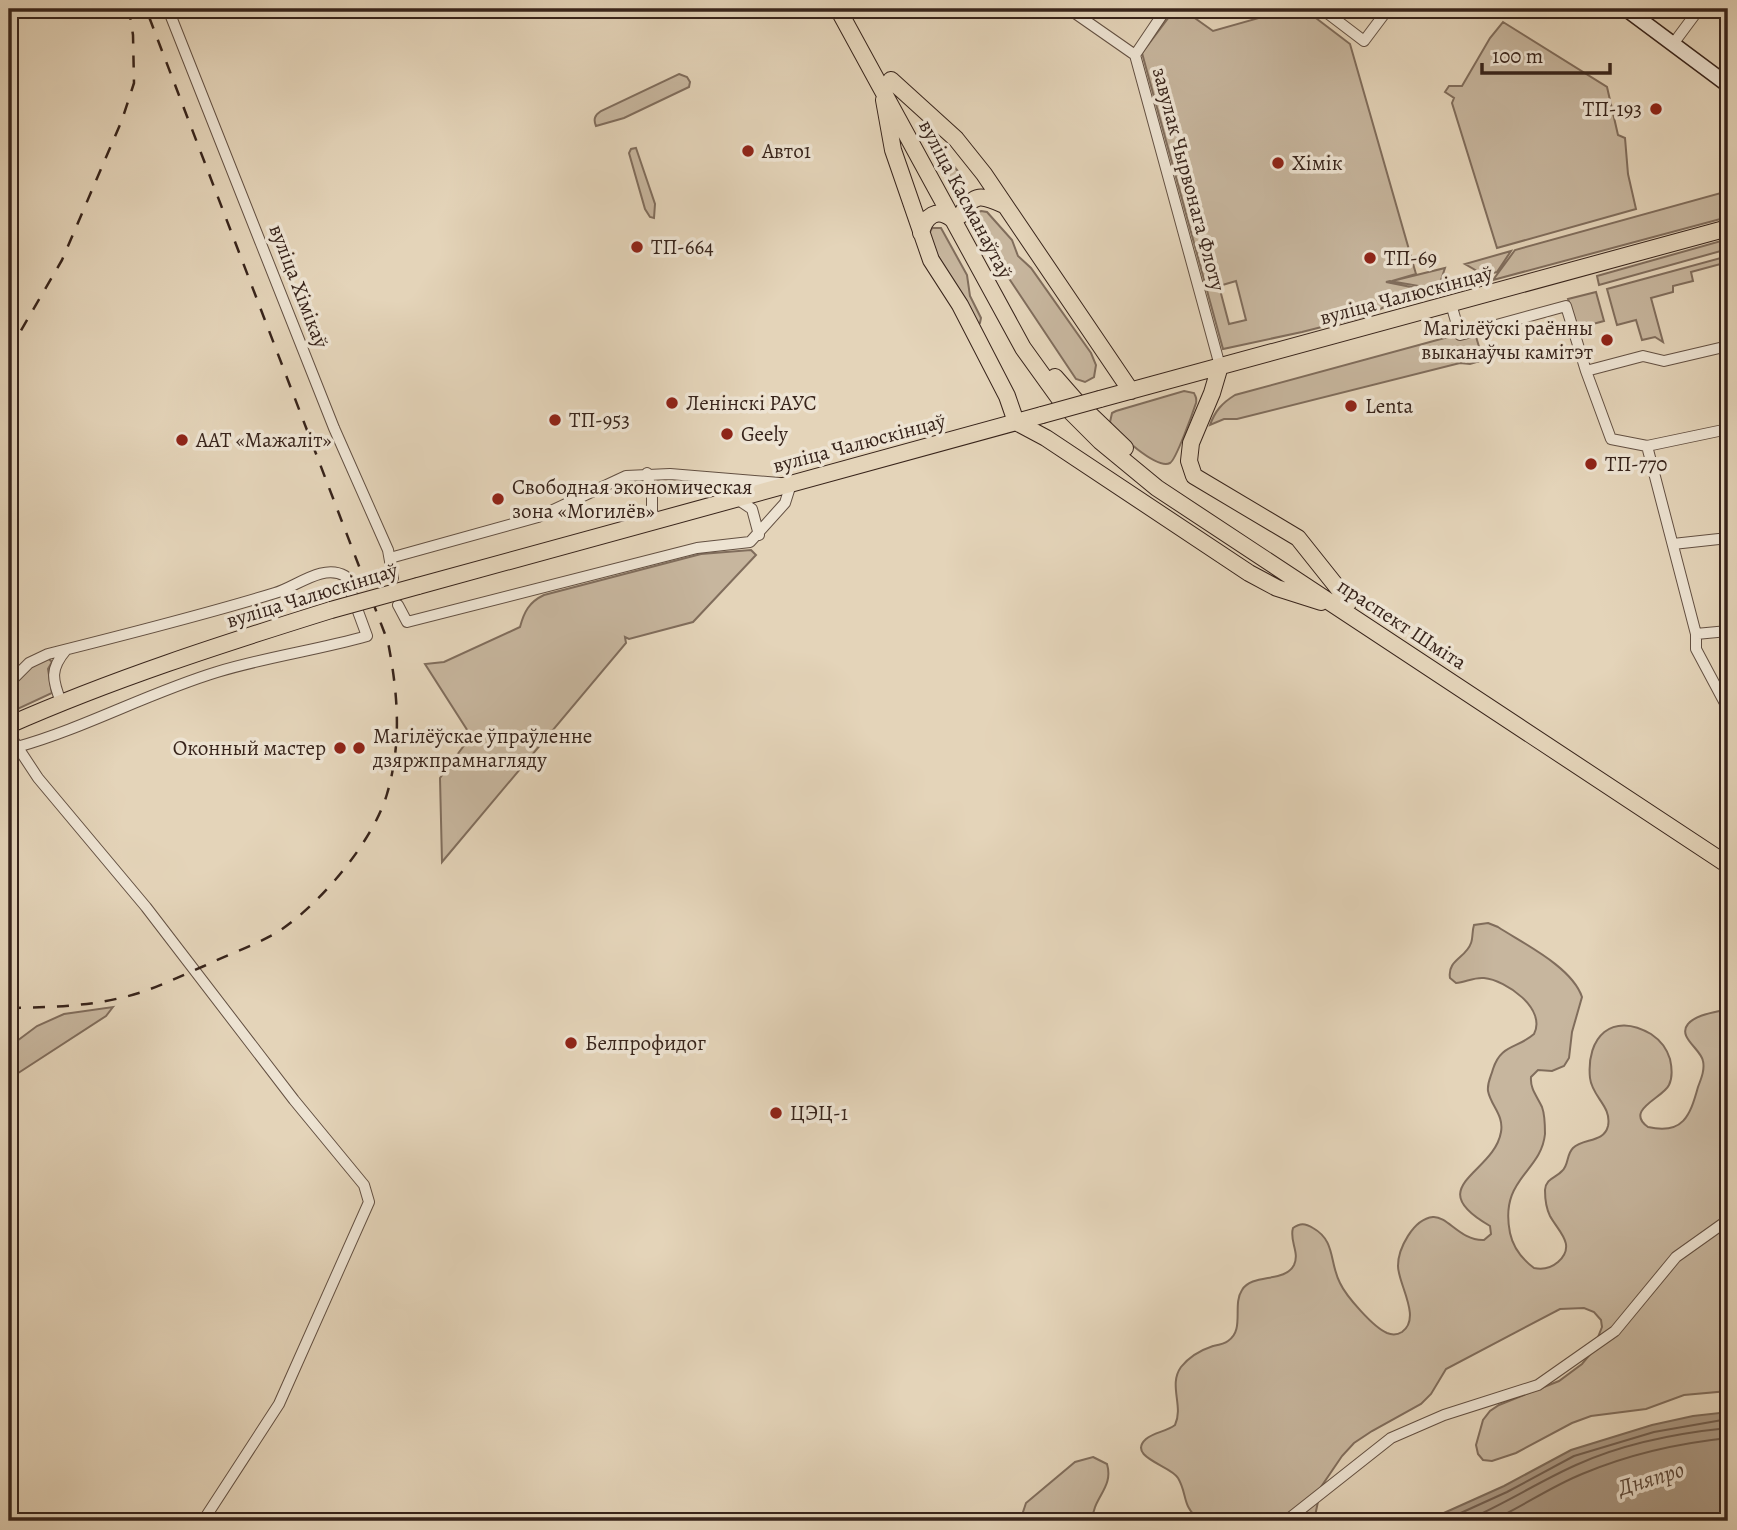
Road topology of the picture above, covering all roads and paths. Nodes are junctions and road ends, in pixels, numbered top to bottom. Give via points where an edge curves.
1 (168, 9) edge
2 (843, 9) edge
3 (1069, 9) edge
4 (1166, 9) edge
5 (1322, 9) edge
6 (1388, 9) edge
7 (1626, 9) edge
8 (1699, 9) edge
9 (1673, 44) junction
10 (1135, 55) junction
11 (886, 83) junction
12 (1728, 85) edge
13 (1006, 206) junction
14 (957, 217) junction
15 (1728, 228) edge
16 (920, 233) junction
17 (1451, 304) junction
18 (1728, 346) edge
19 (1220, 366) junction
20 (1586, 371) junction
21 (1131, 391) junction
22 (1070, 403) joint
23 (1016, 422) junction
24 (1728, 429) edge
25 (1647, 446) junction
26 (648, 473) junction
27 (791, 484) junction
28 (737, 498) junction
29 (652, 521) junction
30 (759, 535) junction
31 (1728, 538) edge
32 (1673, 544) junction
33 (390, 558) junction
34 (393, 578) dead end
35 (398, 605) dead end
36 (1345, 605) junction
37 (1728, 631) edge
38 (1696, 634) junction
39 (66, 650) junction
40 (9, 683) edge
41 (61, 702) junction
42 (1728, 709) edge
43 (9, 725) edge
44 (9, 734) edge
45 (16, 747) junction
46 (1728, 855) edge
47 (1728, 865) edge
48 (1728, 1220) edge
49 (203, 1521) edge
50 (1286, 1521) edge

1 - 33 street, вуліца Хімікаў
2 - 11 main road, вуліца Касманаўтаў
3 - 10 street
4 - 10 street, завулак Чырвонага Флоту
5 - 6 street via 1364,41
7 - 9 main road
8 - 9 street
9 - 12 main road
10 - 19 street, завулак Чырвонага Флоту
11 - 13 main road via 956,139
11 - 14 main road, вуліца Касманаўтаў
11 - 16 main road via 893,150
13 - 14 main road via 986,197 975,198
13 - 21 main road
14 - 16 main road via 934,214
14 - 22 main road, вуліца Касманаўтаў via 1023,348
15 - 17 main road, вуліца Чалюскінцаў
16 - 23 main road via 1007,396
17 - 19 main road, вуліца Чалюскінцаў
17 - 20 street via 1460,335 1566,306
18 - 20 street via 1664,361 1643,356
19 - 21 main road, вуліца Чалюскінцаў
19 - 36 main road via 1191,443 1189,461 1194,476 1298,538
20 - 25 street via 1611,439
21 - 23 main road, вуліца Чалюскінцаў, bridge
22 - 36 main road, праспект Шміта via 1100,441 1157,488
23 - 27 main road, вуліца Чалюскінцаў
23 - 36 main road via 1249,573 1277,588
24 - 25 street
25 - 32 street
26 - 27 street
26 - 29 street
26 - 33 street via 626,476 538,517
27 - 28 main road, вуліца Чалюскінцаў
27 - 30 street via 785,503
28 - 29 main road, вуліца Чалюскінцаў
28 - 30 street via 752,509
29 - 41 main road, вуліца Чалюскінцаў, bridge via 331,610
30 - 35 street via 750,542 697,548 407,622
31 - 32 street
32 - 38 street
33 - 34 street, вуліца Хімікаў
36 - 46 main road, праспект Шміта
36 - 47 main road, праспект Шміта
37 - 38 street
38 - 42 street via 1696,649
39 - 40 street via 29,663
39 - 41 street via 53,672
39 - 45 street via 222,609 338,572 345,576 367,636 219,671 55,737
41 - 43 main road, вуліца Чалюскінцаў
44 - 45 street
45 - 49 street via 364,1185 369,1202 279,1404
48 - 50 street via 1676,1257 1615,1331 1538,1385 1444,1415 1391,1438

